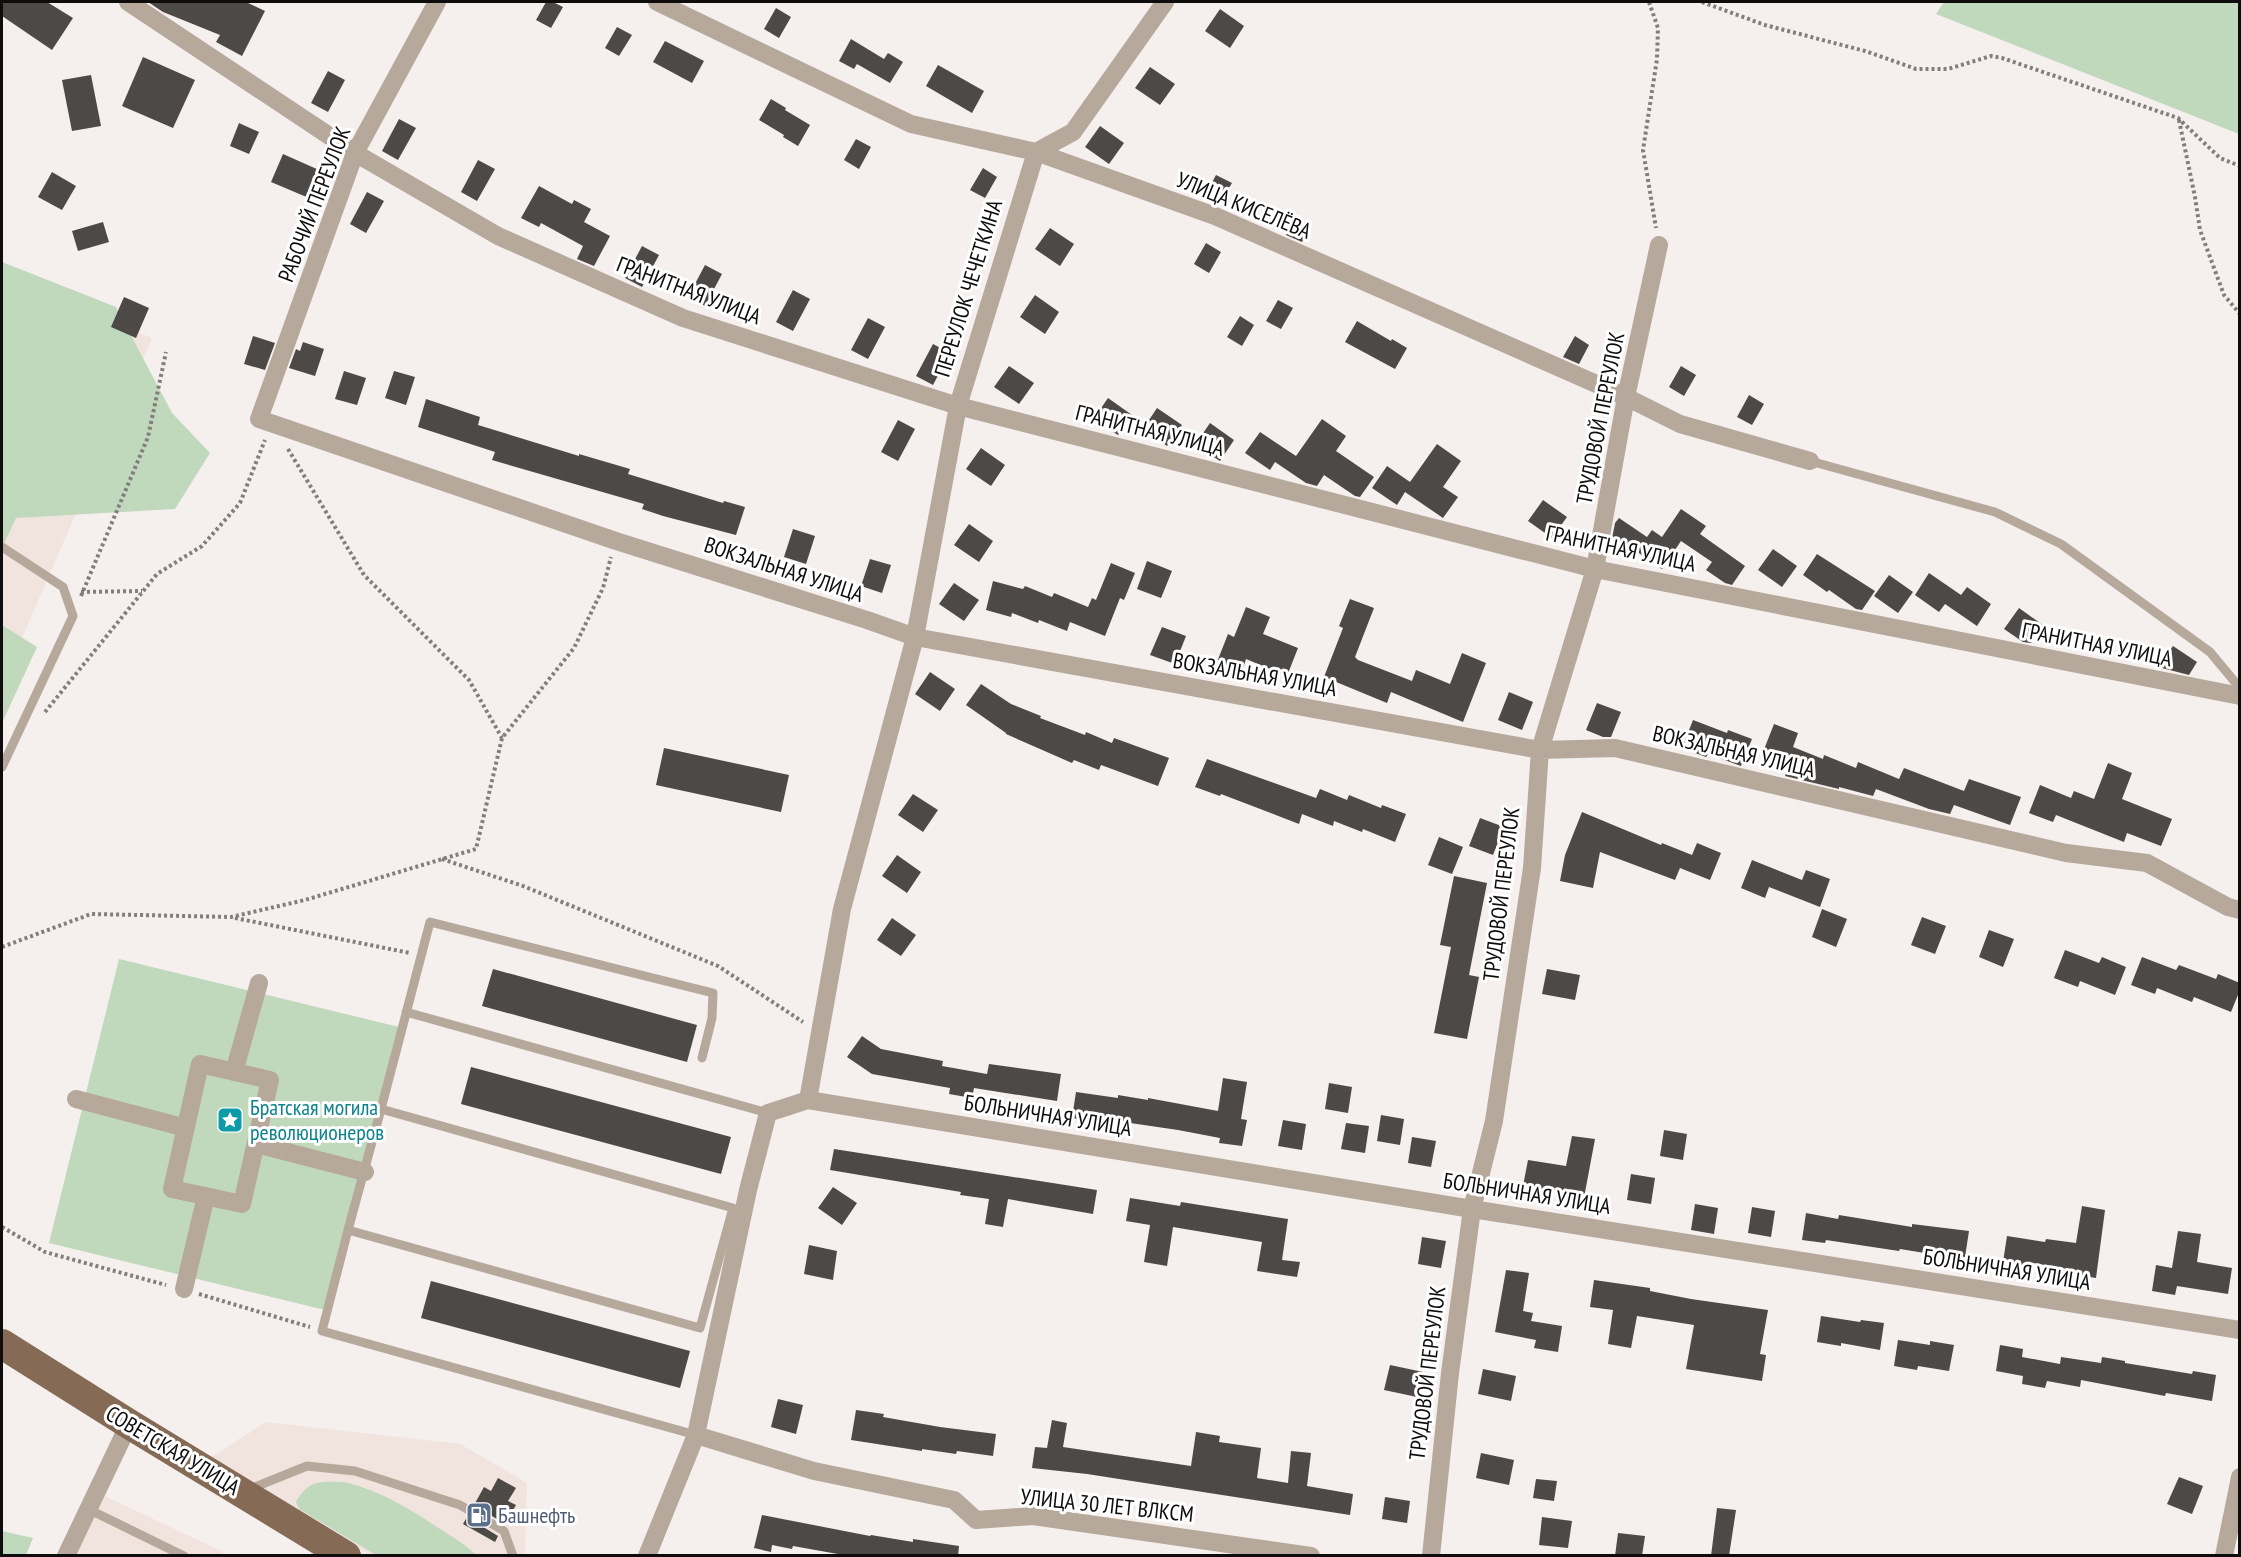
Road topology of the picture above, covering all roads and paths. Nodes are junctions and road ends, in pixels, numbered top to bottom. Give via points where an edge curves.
1 (128, 2) edge
2 (437, 2) edge
3 (657, 2) edge
4 (1165, 2) edge
5 (1649, 2) edge
6 (1702, 2) edge
7 (2178, 118) junction
8 (1036, 152) junction
9 (355, 153) junction
10 (2240, 166) edge
11 (1659, 245) joint
12 (2240, 314) edge
13 (166, 352) dead end
14 (1626, 396) junction
15 (958, 406) junction
16 (272, 423) junction
17 (1810, 462) joint
18 (616, 541) junction
19 (2, 547) edge
20 (1595, 569) junction
21 (63, 587) junction
22 (142, 591) junction
23 (82, 592) junction
24 (73, 616) junction
25 (915, 637) junction
26 (2240, 688) edge
27 (2240, 696) edge
28 (44, 713) dead end
29 (502, 738) junction
30 (1540, 750) junction
31 (2, 767) edge
32 (441, 859) junction
33 (2240, 910) edge
34 (231, 917) junction
35 (2, 947) edge
36 (421, 956) junction
37 (259, 983) dead end
38 (406, 1012) junction
39 (820, 1033) junction
40 (702, 1058) dead end
41 (234, 1072) junction
42 (76, 1099) dead end
43 (808, 1100) junction
44 (381, 1109) junction
45 (768, 1113) junction
46 (186, 1128) junction
47 (256, 1144) junction
48 (365, 1172) junction
49 (206, 1196) junction
50 (1472, 1209) junction
51 (2, 1227) edge
52 (348, 1230) junction
53 (184, 1289) junction
54 (2240, 1330) edge
55 (322, 1331) junction
56 (2, 1344) edge
57 (129, 1424) junction
58 (696, 1435) junction
59 (2240, 1477) edge
60 (243, 1492) junction
61 (88, 1509) junction
62 (66, 1556) edge
63 (184, 1556) edge
64 (346, 1556) edge
65 (513, 1556) edge
66 (647, 1556) edge
67 (1311, 1556) edge
68 (1431, 1556) edge
69 (2224, 1556) edge

1 - 9 street, ГРАНИТНАЯ УЛИЦА
2 - 9 street, РАБОЧИЙ ПЕРЕУЛОК
3 - 8 street, УЛИЦА КИСЕЛЁВА via 911,124
4 - 8 street via 1073,132
5 - 11 path via 1658,28 1658,59 1643,150
6 - 7 path via 1916,69 1948,69 1991,56 2002,58
7 - 10 path via 2220,158
7 - 12 path via 2199,230 2224,295
8 - 14 street, УЛИЦА КИСЕЛЁВА via 1215,216
8 - 15 street, ПЕРЕУЛОК ЧЕЧЕТКИНА
9 - 15 street, ГРАНИТНАЯ УЛИЦА via 498,236 683,318
9 - 16 street, РАБОЧИЙ ПЕРЕУЛОК via 259,419
11 - 14 street, ТРУДОВОЙ ПЕРЕУЛОК
13 - 23 path via 148,437
14 - 17 street, УЛИЦА КИСЕЛЁВА via 1680,424
14 - 20 street, ТРУДОВОЙ ПЕРЕУЛОК
15 - 20 street, ГРАНИТНАЯ УЛИЦА
15 - 25 street, ПЕРЕУЛОК ЧЕЧЕТКИНА
16 - 18 street, ВОКЗАЛЬНАЯ УЛИЦА
16 - 22 path via 240,503 202,546 157,574
16 - 29 path via 364,575 469,680
17 - 26 lane via 1995,512 2061,543 2210,652
18 - 25 street, ВОКЗАЛЬНАЯ УЛИЦА
18 - 29 path via 603,588 574,648
19 - 21 lane
20 - 27 street, ГРАНИТНАЯ УЛИЦА
20 - 30 street, ТРУДОВОЙ ПЕРЕУЛОК
21 - 23 path
21 - 24 lane
22 - 23 path
22 - 28 path
23 - 24 path
24 - 31 lane
25 - 30 street, ВОКЗАЛЬНАЯ УЛИЦА
25 - 39 street, ПЕРЕУЛОК ЧЕЧЕТКИНА via 842,909
29 - 32 path via 476,849
30 - 33 street, ВОКЗАЛЬНАЯ УЛИЦА via 1615,748 2066,853 2147,863
30 - 50 street, ТРУДОВОЙ ПЕРЕУЛОК via 1532,868 1496,1110
32 - 34 path via 305,900
32 - 39 path via 523,886 718,966
34 - 35 path via 91,914
34 - 36 path
36 - 38 lane
36 - 40 lane via 430,922 713,993 712,1018
37 - 41 street
38 - 44 lane
38 - 45 lane
39 - 43 street, ПЕРЕУЛОК ЧЕЧЕТКИНА
41 - 46 street via 200,1064
41 - 47 street via 270,1080
42 - 46 street
43 - 45 street
43 - 50 street, БОЛЬНИЧНАЯ УЛИЦА
44 - 48 lane
44 - 52 lane via 733,1208 700,1328
45 - 58 street
46 - 49 street via 172,1188
47 - 48 street
47 - 49 street via 242,1204
48 - 52 lane
49 - 53 street
50 - 54 street, БОЛЬНИЧНАЯ УЛИЦА
50 - 68 street, ТРУДОВОЙ ПЕРЕУЛОК
51 - 53 path via 45,1252
52 - 55 lane
53 - 55 path
55 - 58 lane
56 - 57 main road, СОВЕТСКАЯ УЛИЦА
57 - 60 main road, СОВЕТСКАЯ УЛИЦА
57 - 61 street
58 - 66 street
58 - 67 street, УЛИЦА 30 ЛЕТ ВЛКСМ via 814,1471 954,1500 976,1521 1032,1516
59 - 69 street
60 - 64 main road, СОВЕТСКАЯ УЛИЦА
60 - 65 lane via 308,1466 355,1471 460,1505 504,1530
61 - 62 street
61 - 63 lane

